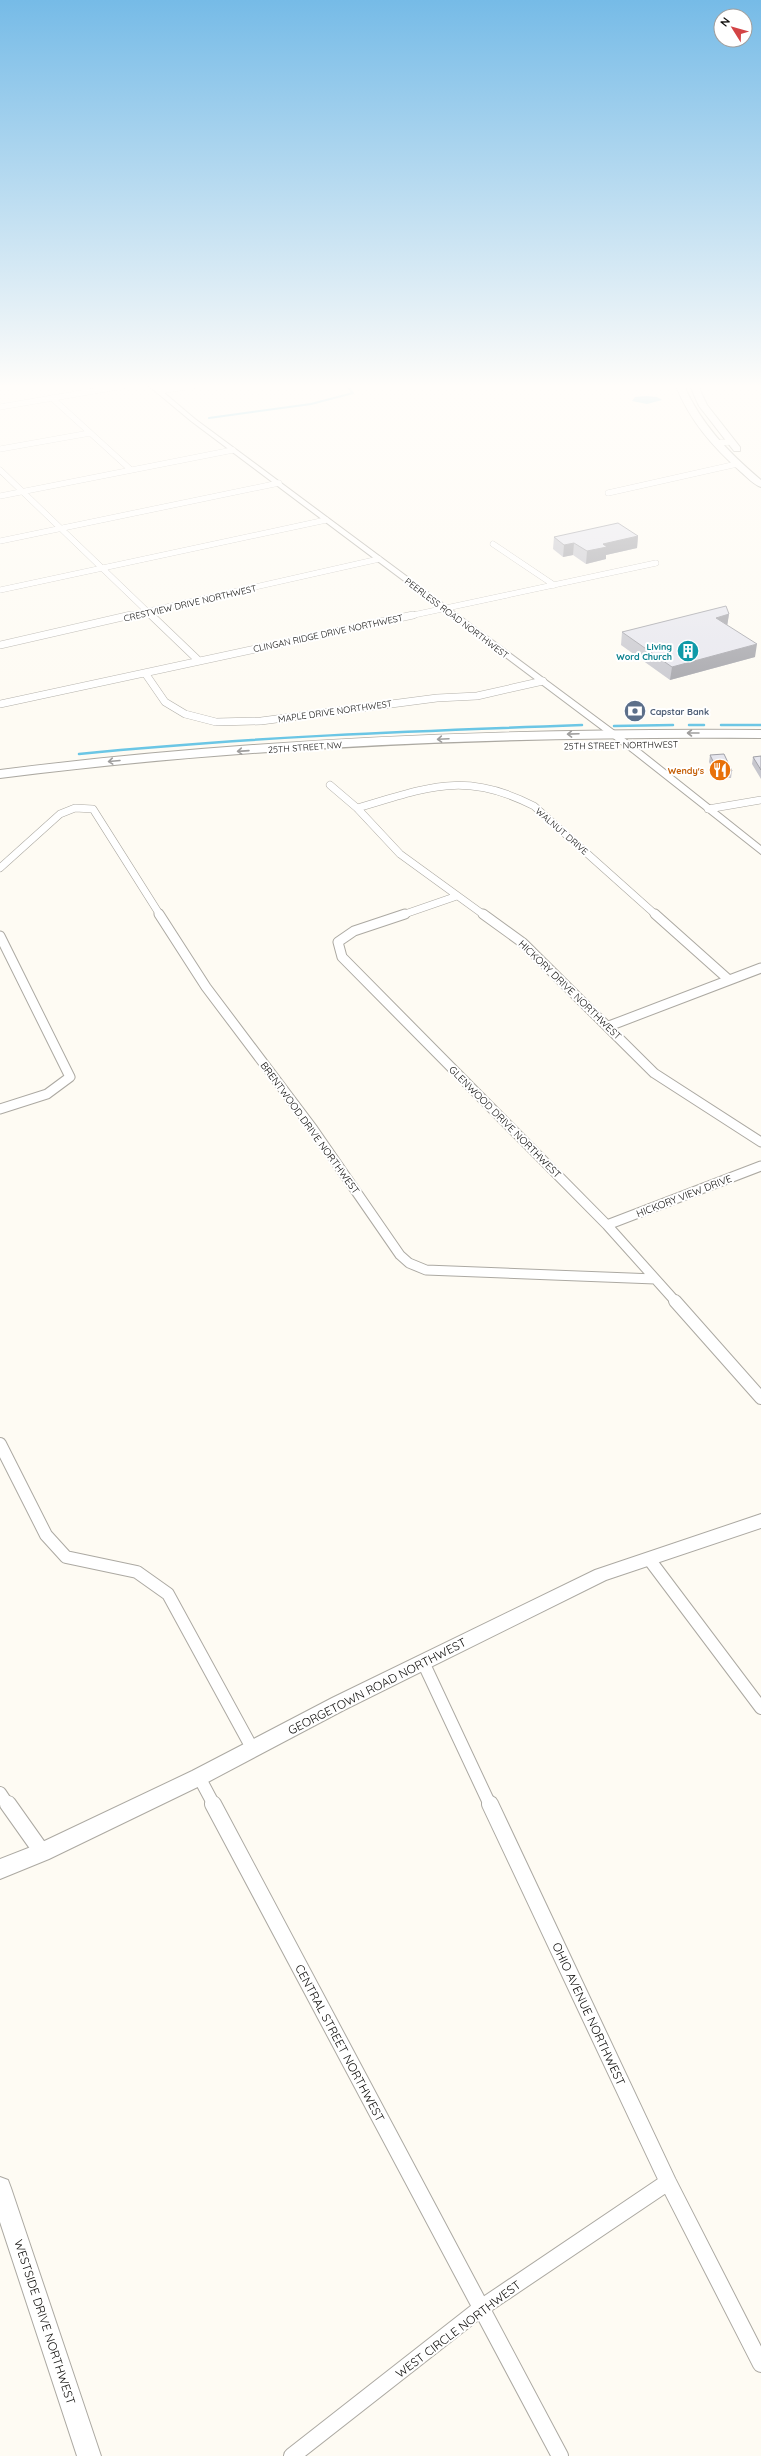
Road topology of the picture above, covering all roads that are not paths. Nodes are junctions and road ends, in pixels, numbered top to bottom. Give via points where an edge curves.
1 (30, 501) edge
2 (195, 501) edge
3 (301, 501) edge
4 (326, 520) junction
5 (60, 529) junction
6 (0, 541) edge
7 (493, 544) dead end
8 (379, 559) junction
9 (656, 563) dead end
10 (101, 569) junction
11 (554, 585) junction
12 (0, 590) edge
13 (444, 608) junction
14 (148, 613) junction
15 (0, 645) edge
16 (199, 661) junction
17 (145, 673) junction
18 (543, 681) junction
19 (0, 698) edge
20 (2, 704) edge
21 (612, 733) junction
22 (761, 734) edge
23 (626, 744) junction
24 (761, 744) edge
25 (480, 749) joint
26 (0, 774) edge
27 (0, 785) edge
28 (330, 785) dead end
29 (761, 800) edge
30 (357, 808) junction
31 (708, 809) junction
32 (761, 851) edge
33 (0, 868) edge
34 (457, 896) junction
35 (0, 936) edge
36 (761, 968) edge
37 (728, 980) junction
38 (608, 1026) junction
39 (0, 1109) edge
40 (761, 1142) edge
41 (761, 1166) edge
42 (607, 1225) junction
43 (655, 1279) junction
44 (761, 1398) edge
45 (0, 1444) edge
46 (761, 1521) edge
47 (649, 1559) junction
48 (423, 1662) junction
49 (761, 1708) edge
50 (252, 1748) junction
51 (198, 1777) junction
52 (0, 1793) edge
53 (42, 1852) junction
54 (0, 1869) edge
55 (668, 2182) junction
56 (0, 2188) edge
57 (481, 2308) junction
58 (761, 2364) edge
59 (89, 2456) edge
60 (292, 2456) edge
61 (560, 2456) edge

1 - 5 street
2 - 5 street
3 - 4 street, PEERLESS ROAD NORTHWEST
4 - 8 street, PEERLESS ROAD NORTHWEST
4 - 10 street
5 - 6 street
5 - 10 street
7 - 11 street
8 - 13 street, PEERLESS ROAD NORTHWEST
8 - 14 street, CRESTVIEW DRIVE NORTHWEST
9 - 11 street, CLINGAN RIDGE DRIVE NORTHWEST
10 - 12 street
10 - 14 street
11 - 13 street, CLINGAN RIDGE DRIVE NORTHWEST
13 - 16 street, CLINGAN RIDGE DRIVE NORTHWEST
13 - 18 street, PEERLESS ROAD NORTHWEST
14 - 15 street, CRESTVIEW DRIVE NORTHWEST
14 - 16 street
16 - 17 street, CLINGAN RIDGE DRIVE NORTHWEST
17 - 18 street, MAPLE DRIVE NORTHWEST via 165,702 185,714 216,722 261,720 437,698 477,696
17 - 20 street, CLINGAN RIDGE DRIVE NORTHWEST
18 - 21 street, PEERLESS ROAD NORTHWEST
19 - 20 street
22 -> 21 highway, 25TH STREET NORTHWEST
21 - 23 street, PEERLESS ROAD NORTHWEST
21 -> 26 highway, 25TH STREET NW via 272,749 108,761
23 - 24 highway, 25TH STREET NORTHWEST
23 - 25 highway, 25TH STREET NORTHWEST
23 - 31 street, PEERLESS ROAD NORTHWEST
25 - 27 highway, 25TH STREET NW via 164,767
28 - 30 street, HICKORY DRIVE NORTHWEST
29 - 31 street
30 - 34 street, HICKORY DRIVE NORTHWEST via 400,854
30 - 37 street, WALNUT DRIVE via 438,785 458,783 493,787 518,796 534,806
31 - 32 street, PEERLESS ROAD NORTHWEST
33 - 43 street, BRENTWOOD DRIVE NORTHWEST via 64,811 93,809 206,987 313,1129 400,1255 409,1263 426,1270
34 - 38 street, HICKORY DRIVE NORTHWEST via 523,943
34 - 42 street, GLENWOOD DRIVE NORTHWEST via 354,931 338,942 342,957
35 - 39 street via 70,1077 63,1086 47,1094
36 - 37 street
37 - 38 street
38 - 40 street, HICKORY DRIVE NORTHWEST via 654,1073
41 - 42 street, HICKORY VIEW DRIVE
42 - 43 street, GLENWOOD DRIVE NORTHWEST
43 - 44 street, GLENWOOD DRIVE NORTHWEST
45 - 50 street via 46,1535 66,1557 137,1572 168,1594
46 - 47 street, GEORGETOWN ROAD NORTHWEST
47 - 48 street, GEORGETOWN ROAD NORTHWEST via 601,1575
47 - 49 street
48 - 50 street, GEORGETOWN ROAD NORTHWEST
48 - 55 street, OHIO AVENUE NORTHWEST
50 - 51 street, GEORGETOWN ROAD NORTHWEST
51 - 53 street, GEORGETOWN ROAD NORTHWEST
51 - 57 street, CENTRAL STREET NORTHWEST
52 - 53 street
53 - 54 street, GEORGETOWN ROAD NORTHWEST
55 - 57 street, WEST CIRCLE NORTHWEST
55 - 58 street, OHIO AVENUE NORTHWEST
56 - 59 street, WESTSIDE DRIVE NORTHWEST
57 - 60 street, WEST CIRCLE NORTHWEST
57 - 61 street, CENTRAL STREET NORTHWEST

